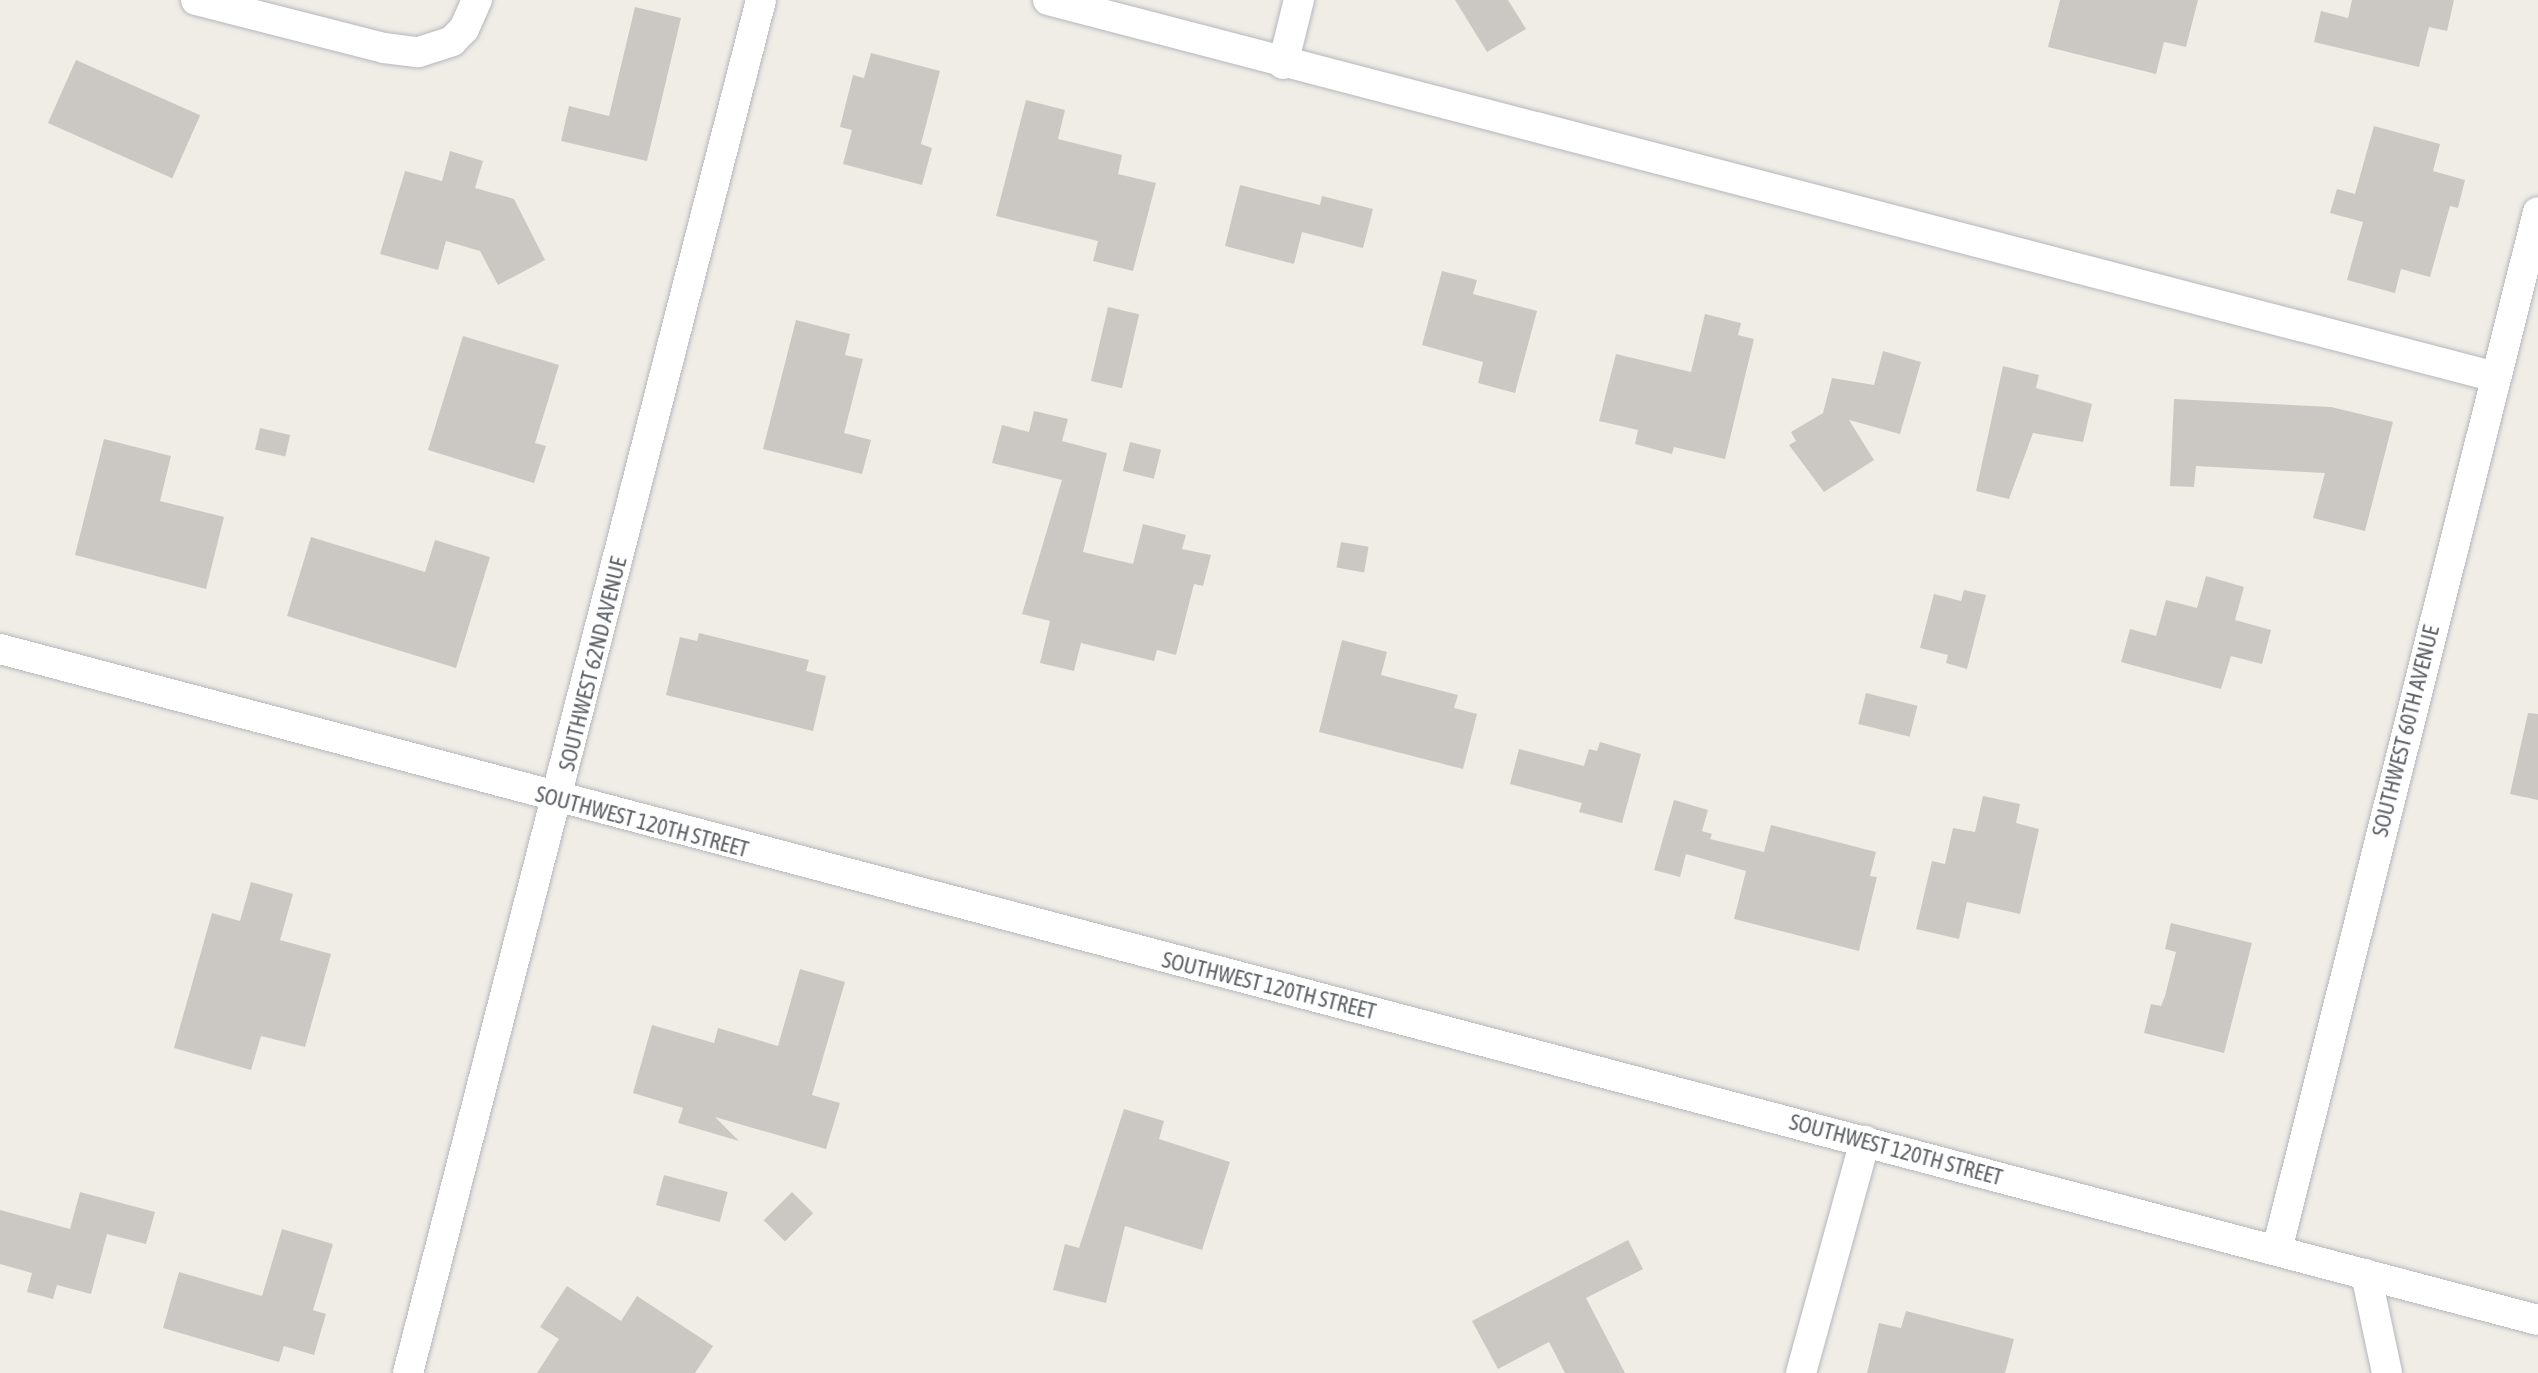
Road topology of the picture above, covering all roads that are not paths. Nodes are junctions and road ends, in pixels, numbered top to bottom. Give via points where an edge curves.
1 (196, 0) edge
2 (477, 0) edge
3 (761, 0) edge
4 (1048, 0) edge
5 (1299, 0) edge
6 (1283, 64) junction
7 (2538, 212) edge
8 (2495, 377) junction
9 (0, 649) edge
10 (559, 800) junction
11 (1865, 1141) junction
12 (2277, 1250) junction
13 (2366, 1274) junction
14 (2538, 1320) edge
15 (408, 1373) edge
16 (1801, 1373) edge
17 (2387, 1373) edge

1 - 2 street via 384,48 438,49 464,29
3 - 10 street, SOUTHWEST 62ND AVENUE
4 - 6 street
5 - 6 street
6 - 8 street
7 - 8 street, SOUTHWEST 60TH AVENUE
8 - 12 street, SOUTHWEST 60TH AVENUE
9 - 10 street, SOUTHWEST 120TH STREET
10 - 11 street, SOUTHWEST 120TH STREET
10 - 15 street, SOUTHWEST 62ND AVENUE
11 - 12 street, SOUTHWEST 120TH STREET
11 - 16 street
12 - 13 street, SOUTHWEST 120TH STREET
13 - 14 street, SOUTHWEST 120TH STREET
13 - 17 street

